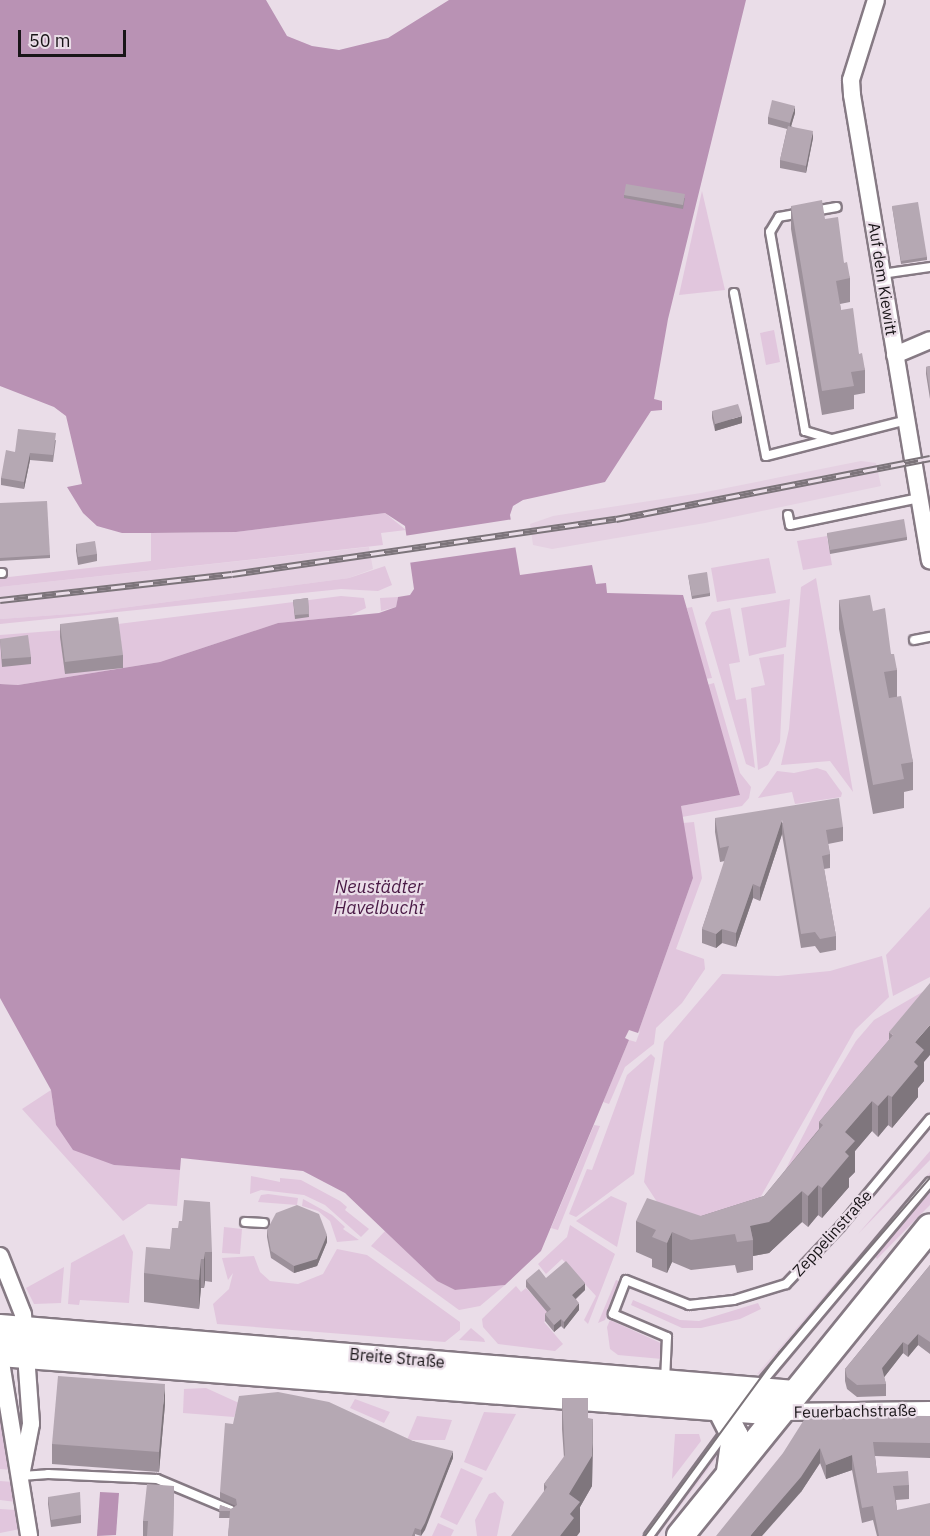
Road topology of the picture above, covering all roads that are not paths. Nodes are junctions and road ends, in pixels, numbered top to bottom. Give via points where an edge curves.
1 (876, 0) edge
2 (837, 207) dead end
3 (930, 267) edge
4 (882, 274) junction
5 (734, 293) dead end
6 (930, 340) edge
7 (895, 356) junction
8 (907, 420) junction
9 (835, 440) junction
10 (919, 498) junction
11 (788, 515) dead end
12 (930, 561) edge
13 (930, 637) edge
14 (914, 640) dead end
15 (930, 1119) edge
16 (930, 1182) edge
17 (245, 1222) dead end
18 (264, 1223) dead end
19 (930, 1227) edge
20 (0, 1256) edge
21 (12, 1329) edge
22 (0, 1355) edge
23 (27, 1355) junction
24 (665, 1381) junction
25 (787, 1403) junction
26 (737, 1407) junction
27 (930, 1410) edge
28 (729, 1474) junction
29 (21, 1476) junction
30 (231, 1510) edge
31 (29, 1536) edge
32 (649, 1536) edge
33 (680, 1536) edge

1 - 4 street, Auf dem Kiewitt via 851,80
2 - 9 lane via 779,217 770,232 806,431
3 - 4 lane
4 - 7 street, Auf dem Kiewitt
5 - 9 lane via 766,456
6 - 7 street
7 - 8 street, Auf dem Kiewitt
8 - 9 lane
8 - 10 street, Auf dem Kiewitt
10 - 11 lane via 790,525
10 - 12 street, Auf dem Kiewitt
13 - 14 lane
15 - 24 lane, Zeppelinstraße via 840,1227 786,1284 734,1300 689,1305 626,1280 613,1314 668,1337
16 - 26 lane
17 - 18 lane
19 - 25 main road
20 - 21 street via 22,1308
21 - 23 street
21 - 24 main road, Breite Straße
22 - 23 main road, Breite Straße
22 - 29 street
23 - 26 main road, Breite Straße
23 - 29 street via 31,1424
24 - 26 main road, Breite Straße
25 - 26 main road, Breite Straße
25 - 27 street, Feuerbachstraße via 840,1409
25 - 28 main road
26 - 28 main road
26 - 32 lane
28 - 33 main road
29 - 30 lane via 157,1479
29 - 31 street

